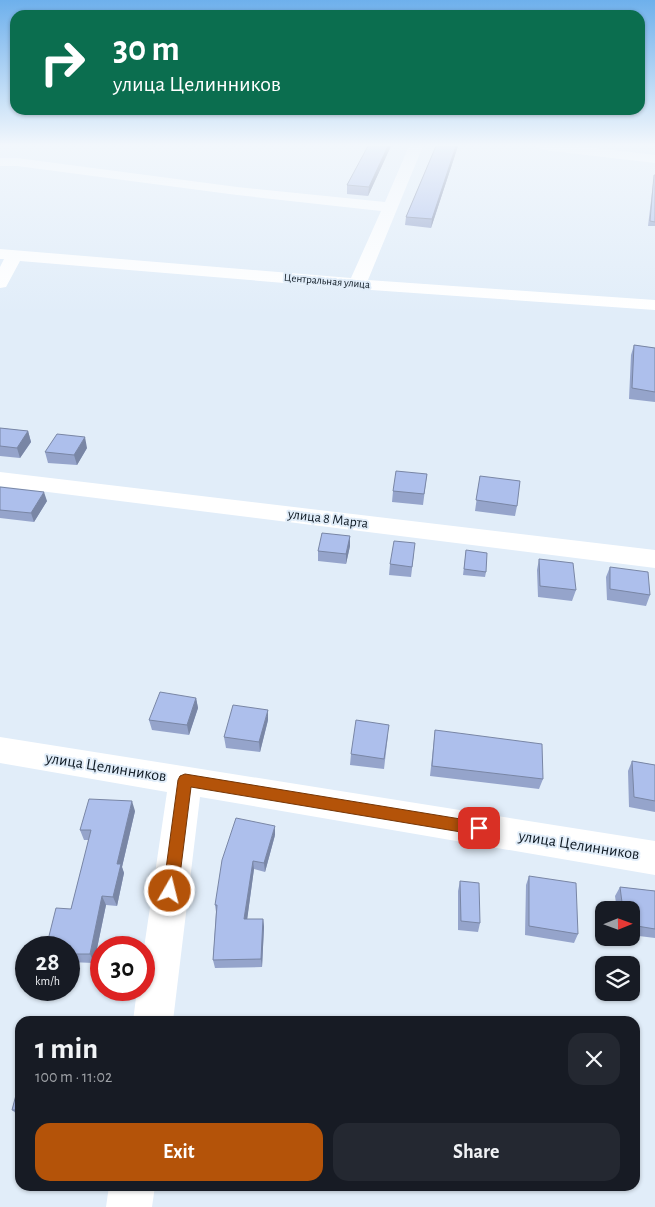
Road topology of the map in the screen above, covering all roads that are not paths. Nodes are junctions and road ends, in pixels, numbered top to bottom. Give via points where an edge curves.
1 (352, 202) edge
2 (391, 202) edge
3 (389, 206) junction
4 (7, 255) edge
5 (0, 283) edge
6 (357, 284) junction
7 (655, 305) edge
8 (0, 479) edge
9 (655, 559) edge
10 (0, 750) edge
11 (185, 780) junction
12 (655, 858) edge
13 (154, 1016) edge
14 (131, 1191) edge
15 (129, 1207) edge

1 - 3 street
2 - 3 street
3 - 6 street
4 - 5 street
4 - 6 street, Центральная улица
6 - 7 street, Центральная улица
8 - 9 street, улица 8 Марта
10 - 11 street, улица Целинников
11 - 12 street, улица Целинников
11 - 13 street
14 - 15 street

